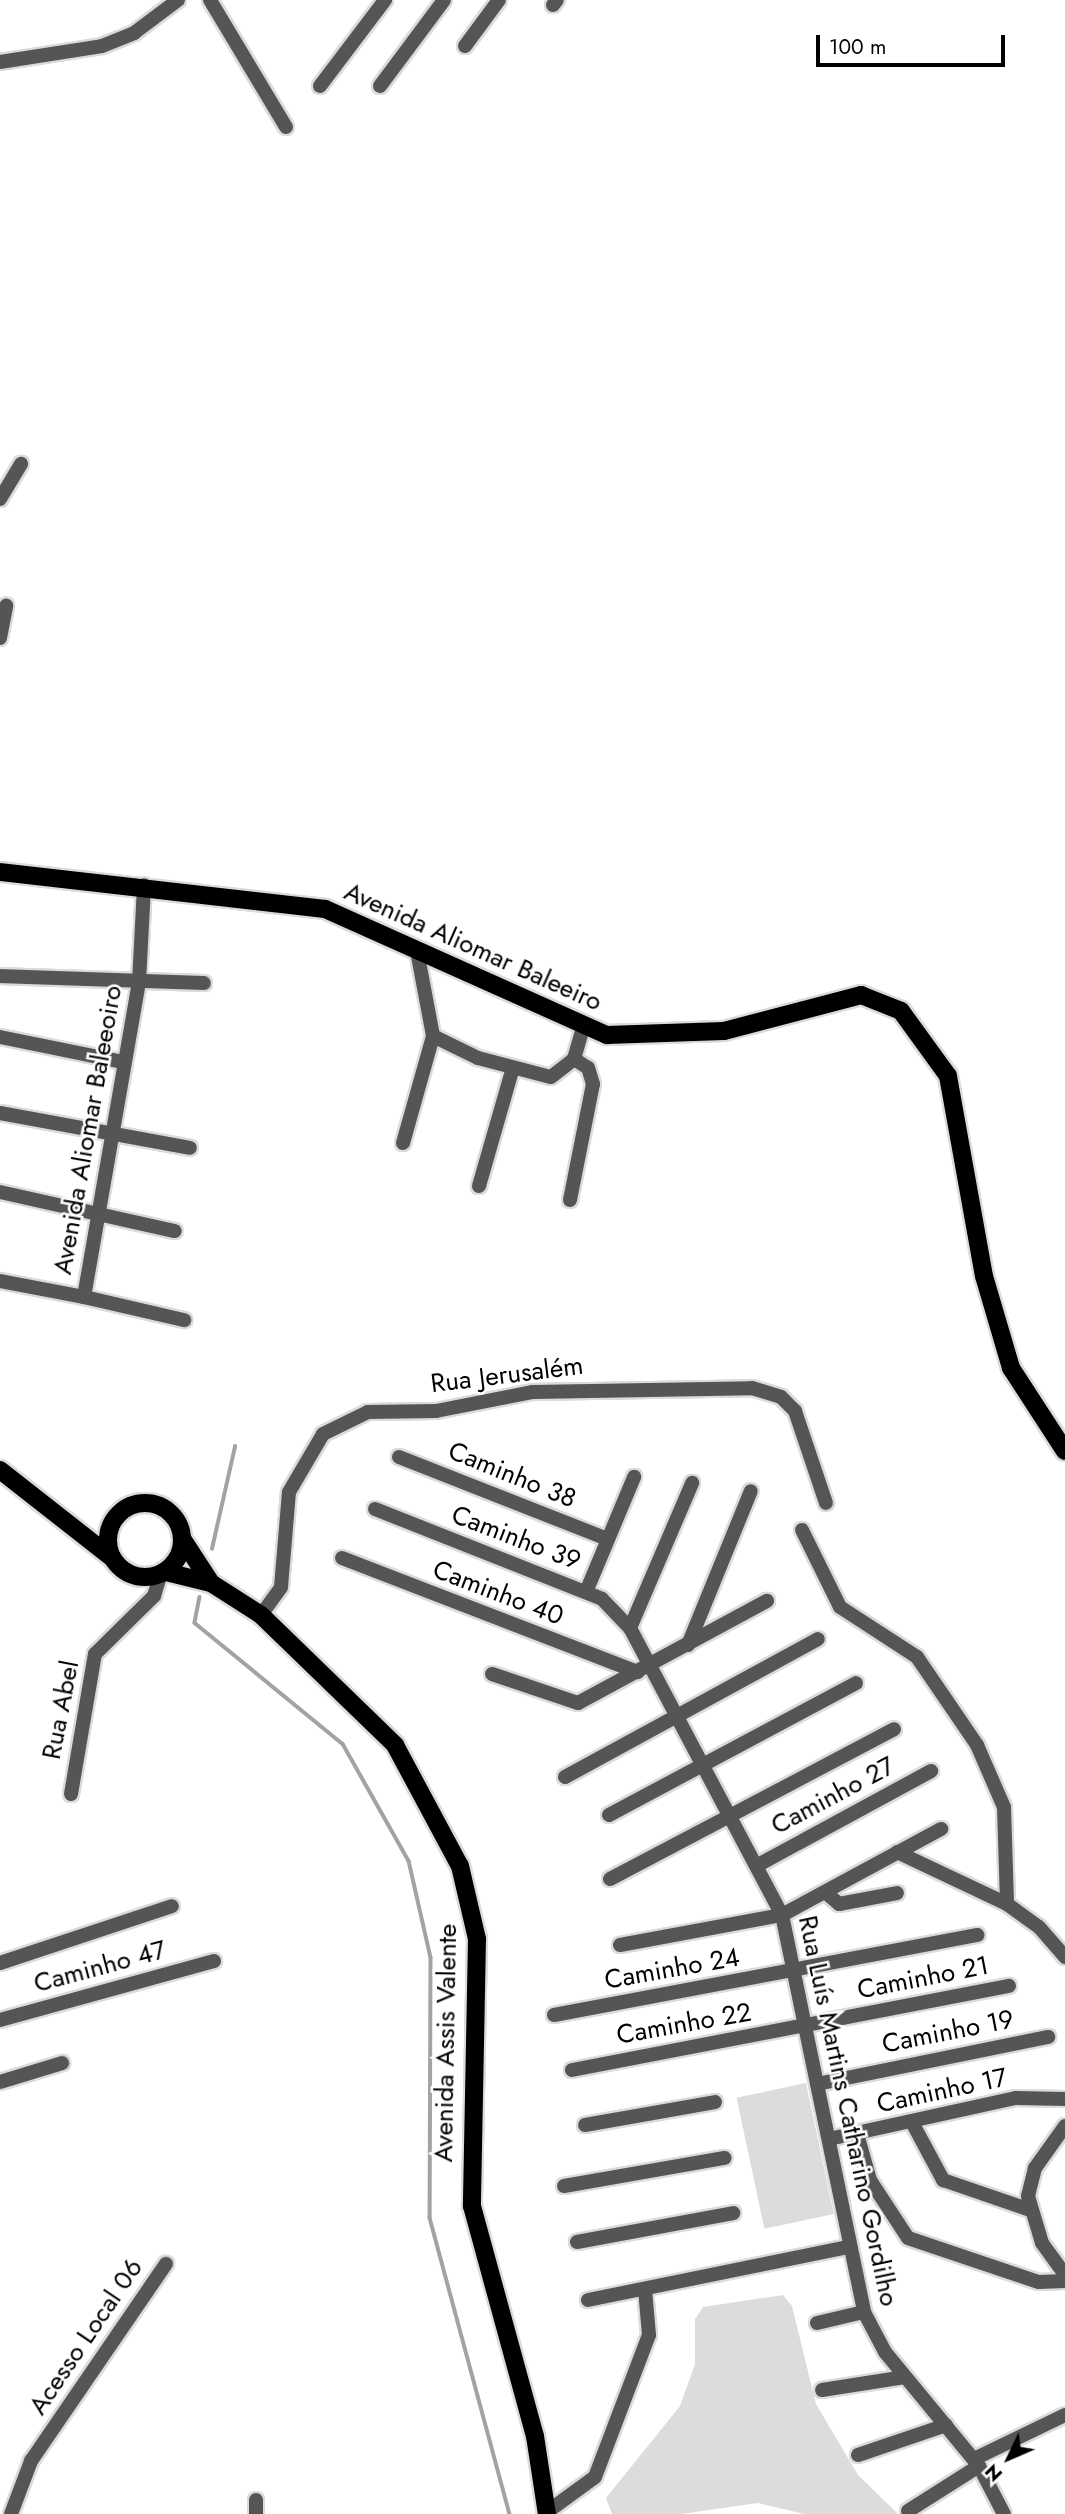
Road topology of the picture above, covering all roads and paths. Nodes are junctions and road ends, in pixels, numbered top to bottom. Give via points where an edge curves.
1 (178, 0) edge
2 (210, 0) edge
3 (385, 0) edge
4 (444, 0) edge
5 (499, 0) edge
6 (464, 46) dead end
7 (0, 62) edge
8 (320, 86) dead end
9 (380, 86) dead end
10 (286, 127) dead end
11 (21, 464) dead end
12 (0, 499) edge
13 (6, 606) dead end
14 (0, 638) edge
15 (0, 872) edge
16 (144, 885) junction
17 (417, 951) junction
18 (0, 976) edge
19 (139, 982) junction
20 (204, 983) dead end
21 (583, 1028) junction
22 (433, 1036) junction
23 (3, 1038) edge
24 (574, 1059) junction
25 (124, 1062) junction
26 (512, 1071) junction
27 (0, 1112) edge
28 (114, 1137) junction
29 (403, 1143) dead end
30 (190, 1148) dead end
31 (479, 1186) dead end
32 (0, 1192) edge
33 (570, 1200) dead end
34 (100, 1215) junction
35 (175, 1231) dead end
36 (0, 1281) edge
37 (84, 1297) junction
38 (184, 1320) dead end
39 (1065, 1451) edge
40 (399, 1457) dead end
41 (0, 1470) edge
42 (634, 1477) dead end
43 (692, 1483) dead end
44 (751, 1491) dead end
45 (825, 1503) dead end
46 (375, 1509) dead end
47 (115, 1517) junction
48 (71, 1520) junction
49 (802, 1530) dead end
50 (607, 1539) junction
51 (183, 1540) junction
52 (342, 1558) dead end
53 (113, 1560) junction
54 (163, 1574) junction
55 (211, 1583) junction
56 (586, 1592) junction
57 (767, 1601) dead end
58 (261, 1615) junction
59 (630, 1628) junction
60 (818, 1639) dead end
61 (688, 1645) junction
62 (643, 1669) junction
63 (492, 1674) dead end
64 (856, 1683) dead end
65 (677, 1717) junction
66 (894, 1729) dead end
67 (703, 1765) junction
68 (931, 1770) dead end
69 (565, 1777) dead end
70 (71, 1794) dead end
71 (609, 1815) dead end
72 (730, 1815) junction
73 (941, 1829) dead end
74 (897, 1852) junction
75 (758, 1865) junction
76 (610, 1880) dead end
77 (826, 1893) junction
78 (897, 1893) dead end
79 (1007, 1904) junction
80 (172, 1906) dead end
81 (782, 1915) junction
82 (978, 1935) dead end
83 (620, 1945) dead end
84 (1065, 1957) edge
85 (214, 1961) dead end
86 (0, 1963) edge
87 (797, 1972) junction
88 (1009, 1986) dead end
89 (554, 2015) dead end
90 (0, 2020) edge
91 (806, 2027) junction
92 (1048, 2038) dead end
93 (62, 2063) dead end
94 (572, 2070) dead end
95 (0, 2082) edge
96 (817, 2084) junction
97 (1065, 2099) edge
98 (715, 2102) dead end
99 (913, 2124) junction
100 (585, 2125) dead end
101 (1065, 2126) edge
102 (857, 2134) junction
103 (829, 2139) junction
104 (725, 2158) dead end
105 (564, 2186) dead end
106 (1030, 2210) junction
107 (733, 2213) dead end
108 (577, 2242) dead end
109 (849, 2247) junction
110 (166, 2264) dead end
111 (1065, 2275) edge
112 (1065, 2281) edge
113 (645, 2289) junction
114 (588, 2300) dead end
115 (864, 2312) junction
116 (817, 2323) dead end
117 (905, 2377) junction
118 (821, 2390) dead end
119 (1065, 2415) edge
120 (946, 2425) junction
121 (858, 2455) dead end
122 (977, 2463) junction
123 (908, 2511) dead end
124 (547, 2513) edge
125 (12, 2514) edge
126 (1004, 2514) edge

1 - 7 street via 134,33 102,46
2 - 10 street
3 - 8 street
4 - 9 street
5 - 6 street
11 - 12 street
13 - 14 street
15 - 16 main road, Avenida Aliomar Baleeiro
16 - 17 main road, Avenida Aliomar Baleeiro via 310,905
16 - 19 street, Avenida Aliomar Baleeoiro
17 - 21 main road, Avenida Aliomar Baleeiro
17 - 22 street
18 - 19 street
19 - 20 street
19 - 25 street, Avenida Aliomar Baleeoiro
21 - 24 street
21 - 39 main road, Avenida Aliomar Baleeiro via 630,1037 699,1034 861,995 901,1012 948,1076 984,1276 1011,1368
22 - 26 street
22 - 29 street
23 - 25 street
24 - 26 street via 551,1077
24 - 33 street via 588,1068 593,1084
25 - 28 street, Avenida Aliomar Baleeoiro
26 - 31 street
27 - 28 street
28 - 30 street
28 - 34 street, Avenida Aliomar Baleeoiro
32 - 34 street
34 - 35 street
34 - 37 street, Avenida Aliomar Baleeoiro
36 - 37 street, Avenida Aliomar Baleeoiro
37 - 38 street
40 - 50 street, Caminho 38
41 - 48 main road
42 - 50 street
43 - 59 street
44 - 61 street
45 - 58 street, Rua Jerusalém via 795,1411 781,1397 752,1388 533,1392 436,1411 368,1412 323,1434 289,1492 281,1587
46 - 56 street, Caminho 39
47 - 48 main road
47 - 51 main road via 134,1504 157,1504 176,1518
47 - 53 main road via 108,1538
48 - 53 main road
49 - 79 street via 841,1607 917,1657 977,1745 1003,1807
50 - 56 street
51 - 54 main road
51 - 55 main road, Avenida Assis Valente
52 - 62 street, Caminho 40
53 - 54 main road via 125,1573
54 - 55 main road, Avenida Assis Valente
54 - 70 street, Rua Abel via 154,1596 95,1654
55 - 58 main road, Avenida Assis Valente
56 - 59 street, Caminho 39
57 - 61 street
58 - 124 main road, Avenida Assis Valente via 403,1755 471,1895 477,1939 470,2190 538,2449
59 - 62 street, Rua Luís Martins Catharino Gordilho
60 - 65 street
61 - 62 street
62 - 63 street via 568,1704
62 - 65 street, Rua Luís Martins Catharino Gordilho
64 - 67 street
65 - 67 street, Rua Luís Martins Catharino Gordilho
65 - 69 street
66 - 72 street
67 - 71 street
67 - 72 street, Rua Luís Martins Catharino Gordilho
68 - 75 street, Caminho 27
72 - 75 street, Rua Luís Martins Catharino Gordilho
72 - 76 street
73 - 74 street
74 - 77 street
74 - 79 street
75 - 81 street, Rua Luís Martins Catharino Gordilho
77 - 78 street via 839,1903
77 - 81 street
79 - 84 street via 1039,1927
80 - 86 street
81 - 83 street
81 - 87 street, Rua Luís Martins Catharino Gordilho
82 - 87 street, Caminho 24
85 - 90 street, Caminho 47
87 - 89 street, Caminho 24
87 - 91 street, Rua Luís Martins Catharino Gordilho
88 - 91 street, Caminho 21
91 - 94 street, Caminho 22
91 - 96 street, Rua Luís Martins Catharino Gordilho
92 - 96 street, Caminho 19
93 - 95 street
96 - 103 street, Rua Luís Martins Catharino Gordilho
97 - 99 street, Caminho 17 via 1016,2098
98 - 100 street
99 - 102 street, Caminho 17
99 - 106 street via 943,2180
101 - 106 street via 1035,2168
102 - 103 street, Caminho 17
102 - 112 street via 870,2180 908,2238 1039,2282
103 - 109 street, Rua Luís Martins Catharino Gordilho
104 - 105 street
106 - 111 street via 1042,2243
107 - 108 street
109 - 113 street
109 - 115 street, Rua Luís Martins Catharino Gordilho
110 - 125 street, Acesso Local 06 via 31,2461
113 - 114 street
113 - 124 street via 649,2335 595,2477
115 - 116 street
115 - 117 street, Rua Luís Martins Catharino Gordilho
117 - 118 street
117 - 120 street, Rua Luís Martins Catharino Gordilho
119 - 122 street
120 - 121 street
120 - 122 street, Rua Luís Martins Catharino Gordilho
122 - 123 street
122 - 126 street, Rua Luís Martins Catharino Gordilho

